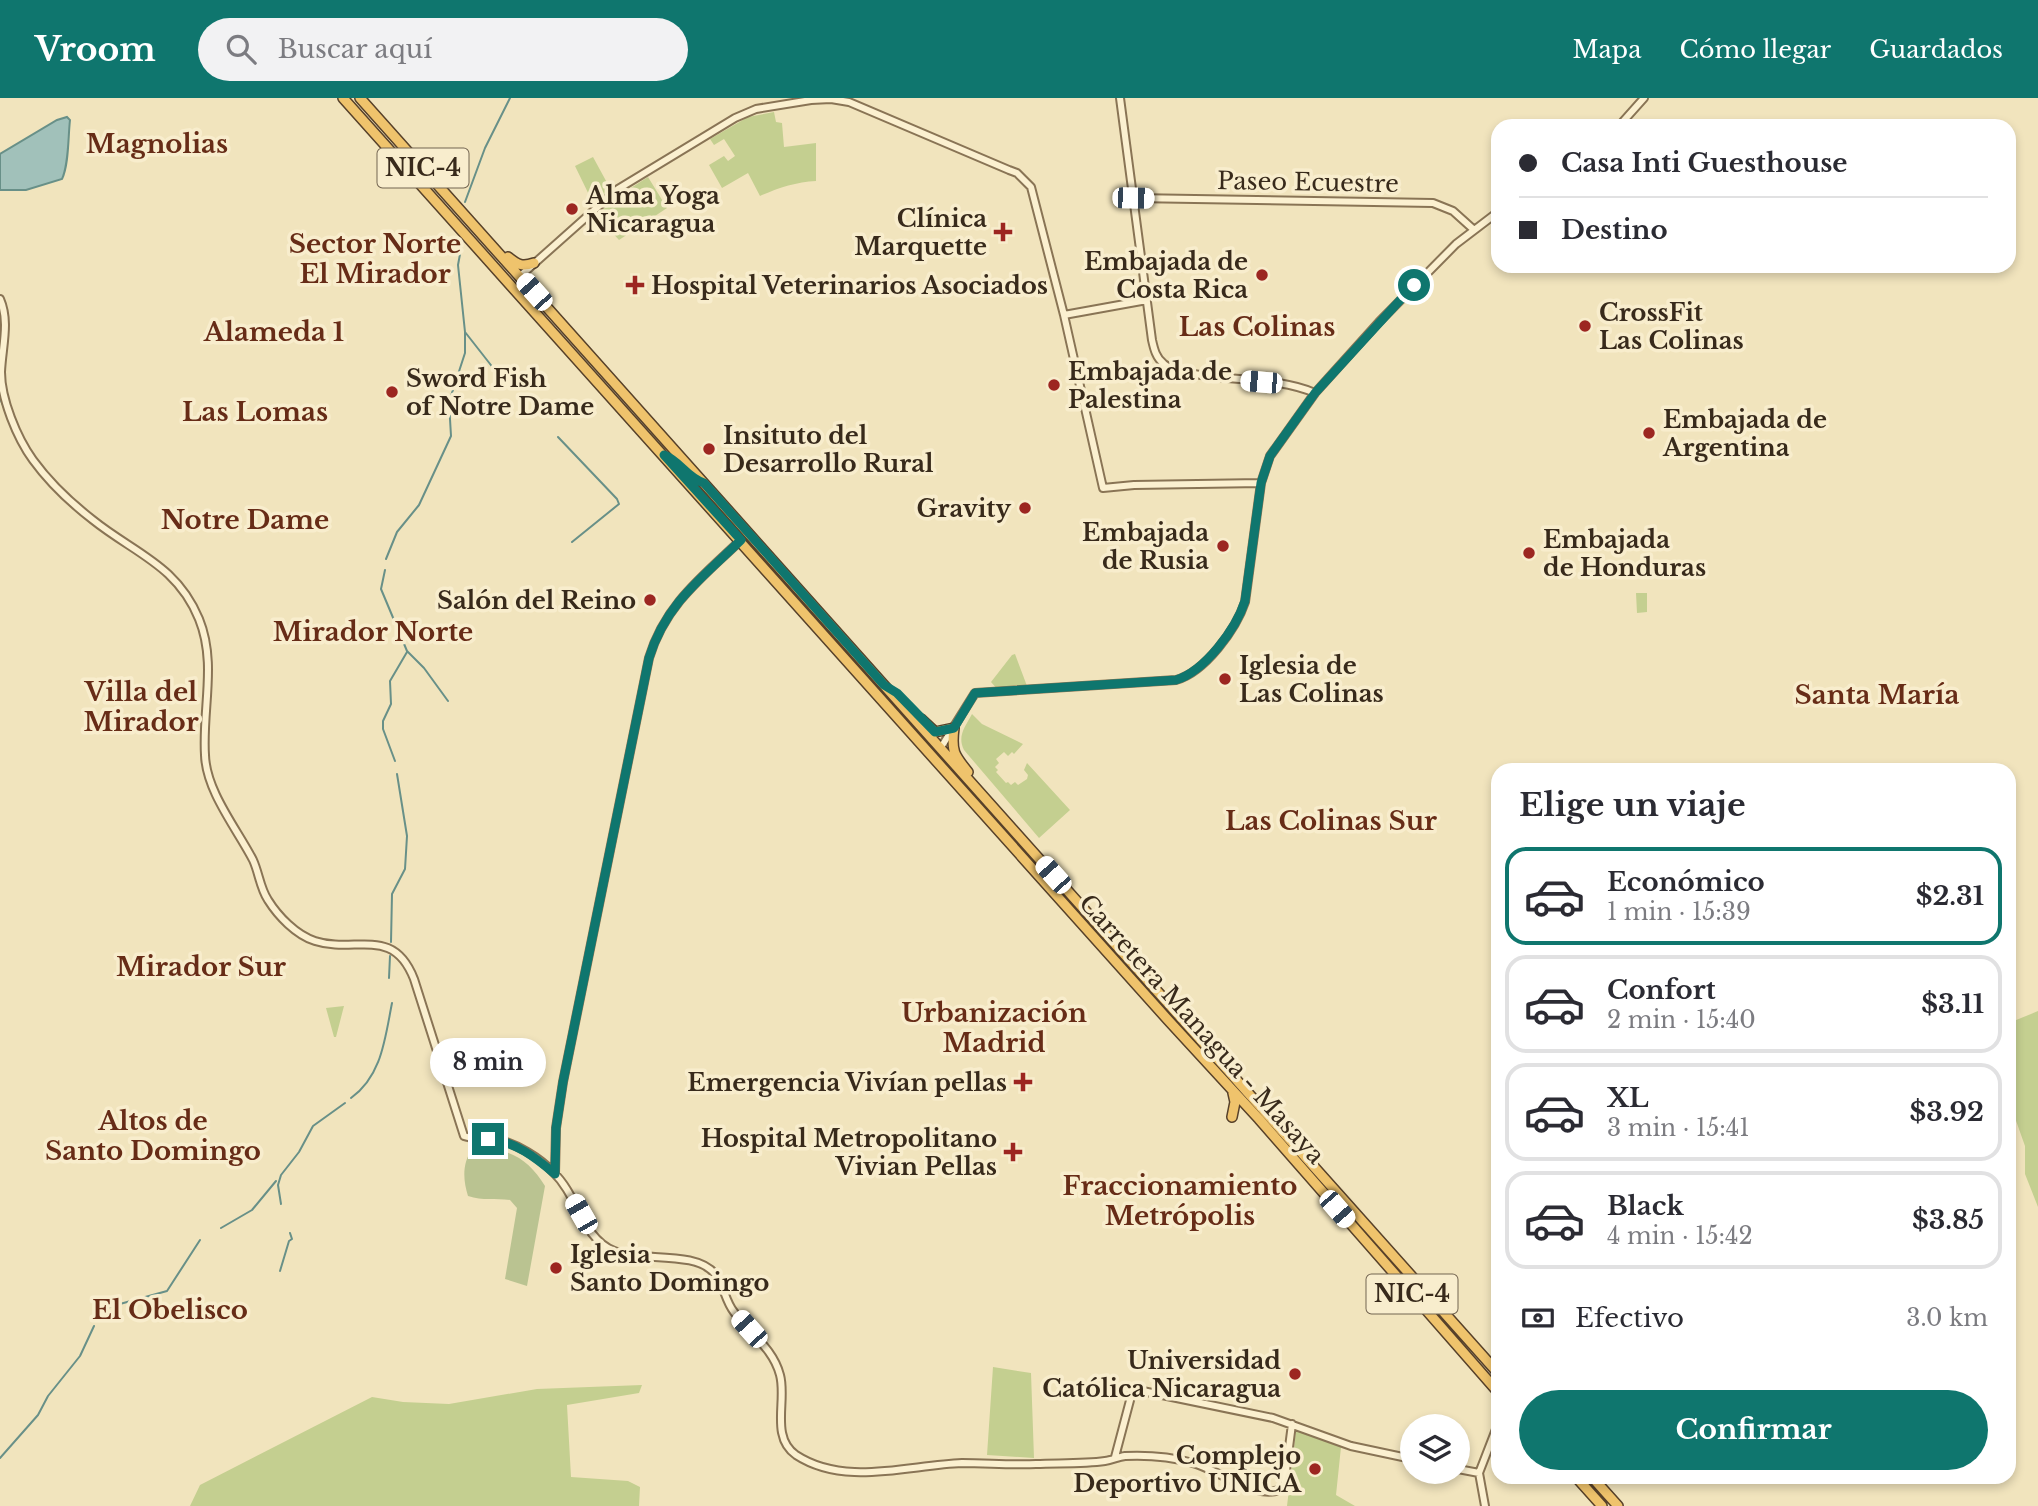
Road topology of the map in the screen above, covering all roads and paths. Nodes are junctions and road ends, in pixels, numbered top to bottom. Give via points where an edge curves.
1 (343, 98) edge
2 (360, 98) edge
3 (1120, 98) edge
4 (1644, 98) edge
5 (805, 100) edge
6 (1625, 119) edge
7 (1133, 198) junction
8 (1491, 217) edge
9 (1473, 229) junction
10 (476, 246) junction
11 (494, 248) junction
12 (532, 266) junction
13 (519, 276) junction
14 (534, 292) junction
15 (0, 299) edge
16 (1147, 300) junction
17 (1064, 315) junction
18 (542, 320) junction
19 (1315, 393) junction
20 (643, 416) junction
21 (664, 455) junction
22 (704, 483) junction
23 (1261, 483) junction
24 (741, 540) junction
25 (884, 685) junction
26 (881, 699) junction
27 (954, 728) junction
28 (940, 749) junction
29 (985, 799) junction
30 (974, 800) junction
31 (1233, 1076) junction
32 (1230, 1088) junction
33 (1250, 1111) junction
34 (1232, 1117) dead end
35 (1280, 1128) junction
36 (555, 1174) junction
37 (1322, 1175) junction
38 (1313, 1182) junction
39 (1333, 1187) junction
40 (1326, 1196) junction
41 (1491, 1365) edge
42 (1491, 1386) edge
43 (1292, 1424) junction
44 (1491, 1442) edge
45 (1400, 1456) edge
46 (1115, 1457) junction
47 (1470, 1471) edge
48 (1479, 1473) junction
49 (1582, 1484) edge
50 (1598, 1484) edge
51 (1485, 1506) edge
52 (1602, 1506) edge
53 (1618, 1506) edge

1 - 10 highway, Carretera Managua - Masaya / NIC-4
2 - 11 highway, Carretera Managua - Masaya / NIC-4
3 - 7 street
4 - 6 street
5 - 12 street via 735,118 618,189
5 - 17 street via 849,102 1026,181 1034,194
7 - 9 street, Paseo Ecuestre via 1433,204 1453,211
7 - 16 street
8 - 9 street
9 - 19 street
10 - 13 highway via 508,276
10 - 18 highway, Carretera Managua - Masaya / NIC-4
11 - 12 highway via 517,264
11 - 13 highway, Carretera Managua - Masaya / NIC-4
12 - 13 street
12 - 14 highway via 528,281
13 - 14 highway, Carretera Managua - Masaya / NIC-4
13 - 18 highway via 518,286
14 - 20 highway, Carretera Managua - Masaya / NIC-4
15 - 36 street via 5,317 3,392 32,460 93,520 165,569 199,619 209,668 206,766 267,898 298,932 314,941 380,945 400,956 410,967 461,1132 471,1139 510,1144
16 - 17 street
16 - 19 street via 1155,353 1170,368 1291,385
17 - 23 street via 1103,488
18 - 21 highway, Carretera Managua - Masaya / NIC-4
19 - 23 street via 1270,456
20 - 21 highway
20 - 22 highway, Carretera Managua - Masaya / NIC-4
21 - 22 highway
21 - 24 highway, Carretera Managua - Masaya / NIC-4
22 - 25 highway, Carretera Managua - Masaya / NIC-4
23 - 27 street via 1245,601 1234,626 1195,671 1176,680 975,693
24 - 26 highway, Carretera Managua - Masaya / NIC-4
24 - 36 street via 688,589 669,612 653,645 563,1082
25 - 27 highway via 935,732
25 - 28 highway, Carretera Managua - Masaya / NIC-4
26 - 28 highway via 930,746
26 - 30 highway, Carretera Managua - Masaya / NIC-4
27 - 28 street
27 - 29 highway via 954,755
28 - 29 highway, Carretera Managua - Masaya / NIC-4
28 - 30 highway via 940,758
29 - 31 highway, Carretera Managua - Masaya / NIC-4
30 - 32 highway, Carretera Managua - Masaya / NIC-4
31 - 33 highway via 1251,1103
31 - 35 highway, Carretera Managua - Masaya / NIC-4
32 - 33 highway, Carretera Managua - Masaya / NIC-4
32 - 34 highway via 1235,1102
33 - 35 highway via 1258,1111
33 - 38 highway, Carretera Managua - Masaya / NIC-4
35 - 37 highway, Carretera Managua - Masaya / NIC-4
36 - 46 street via 602,1245 615,1252 691,1261 713,1271 734,1313 774,1360 781,1378 782,1434 789,1449 804,1459 860,1473 961,1463 1027,1465
37 - 38 highway via 1322,1184
37 - 39 highway, Carretera Managua - Masaya / NIC-4
38 - 40 highway, Carretera Managua - Masaya / NIC-4
39 - 40 highway via 1326,1188
39 - 41 highway, Carretera Managua - Masaya / NIC-4
40 - 42 highway, Carretera Managua - Masaya / NIC-4
43 - 45 street via 1351,1446
43 - 46 street via 1133,1389
43 - 46 street via 1286,1481 1275,1494 1243,1487 1191,1462
44 - 48 street
47 - 48 street
48 - 51 street
49 - 52 highway
50 - 53 highway

